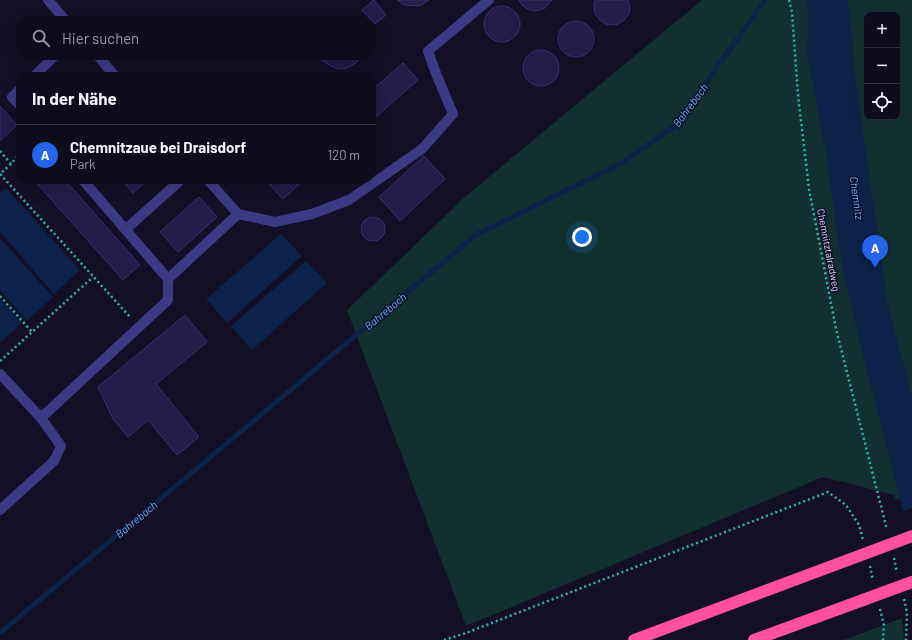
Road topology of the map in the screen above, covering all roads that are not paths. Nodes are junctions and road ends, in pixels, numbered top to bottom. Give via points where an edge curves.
1 (48, 0) edge
2 (489, 0) edge
3 (62, 16) edge
4 (51, 60) edge
5 (101, 60) edge
6 (38, 72) edge
7 (112, 72) edge
8 (16, 93) edge
9 (16, 101) edge
10 (376, 181) edge
11 (86, 184) edge
12 (176, 184) edge
13 (211, 184) edge
14 (372, 184) edge
15 (238, 214) junction
16 (126, 229) junction
17 (168, 278) junction
18 (0, 374) edge
19 (41, 418) junction
20 (0, 510) edge
21 (912, 536) edge
22 (912, 582) edge
23 (634, 640) edge
24 (754, 640) edge

1 - 3 lane
2 - 10 lane via 428,51 453,114 422,149
4 - 6 lane
5 - 7 lane
8 - 9 lane via 12,97
11 - 16 lane
12 - 16 lane
13 - 15 lane
14 - 15 lane via 349,200 312,214 275,222
15 - 17 lane
16 - 17 lane
17 - 19 lane via 168,300
18 - 19 lane
19 - 20 lane via 61,446 54,461
21 - 23 highway, bridge
22 - 24 highway, bridge

